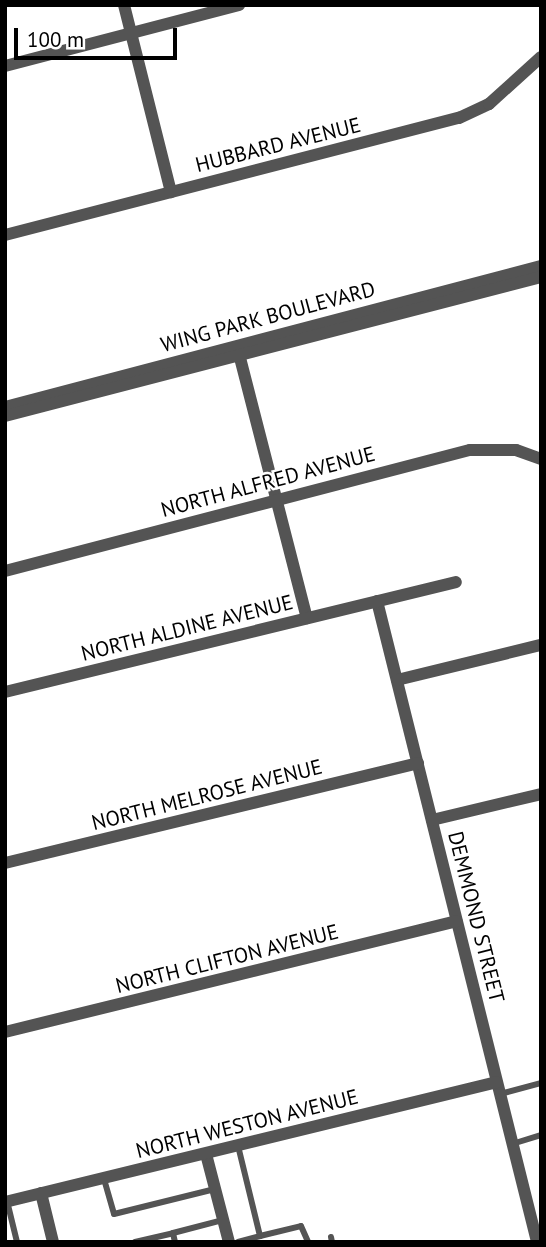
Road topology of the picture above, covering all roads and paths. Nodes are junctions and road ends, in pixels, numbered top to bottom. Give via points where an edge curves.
1 (124, 5) edge
2 (239, 5) edge
3 (131, 33) junction
4 (541, 57) edge
5 (5, 66) edge
6 (171, 192) junction
7 (5, 235) edge
8 (541, 266) edge
9 (541, 277) edge
10 (238, 351) junction
11 (5, 407) edge
12 (5, 416) edge
13 (541, 459) edge
14 (277, 500) junction
15 (5, 571) edge
16 (456, 582) dead end
17 (377, 601) junction
18 (307, 618) junction
19 (541, 645) edge
20 (397, 680) junction
21 (5, 692) edge
22 (418, 763) junction
23 (541, 793) edge
24 (432, 820) junction
25 (5, 863) edge
26 (457, 921) junction
27 (5, 1032) edge
28 (541, 1083) edge
29 (498, 1088) junction
30 (541, 1135) edge
31 (512, 1144) junction
32 (238, 1146) junction
33 (206, 1154) junction
34 (104, 1177) junction
35 (215, 1189) junction
36 (41, 1193) junction
37 (6, 1202) edge
38 (223, 1220) junction
39 (173, 1233) junction
40 (260, 1236) junction
41 (17, 1242) edge
42 (53, 1242) edge
43 (135, 1242) edge
44 (175, 1242) edge
45 (229, 1242) edge
46 (238, 1242) edge
47 (309, 1242) edge
48 (537, 1242) edge

1 - 3 street
2 - 3 street
3 - 5 street
3 - 6 street
4 - 6 street, HUBBARD AVENUE via 489,104 459,118
6 - 7 street, HUBBARD AVENUE
8 - 10 street, WING PARK BOULEVARD
9 - 10 street, WING PARK BOULEVARD
10 - 11 street, WING PARK BOULEVARD
10 - 12 street, WING PARK BOULEVARD
10 - 14 street
13 - 14 street, NORTH ALFRED AVENUE via 516,450 484,448
14 - 15 street, NORTH ALFRED AVENUE
14 - 18 street
16 - 17 street, NORTH ALDINE AVENUE
17 - 18 street, NORTH ALDINE AVENUE
17 - 20 street, DEMMOND STREET
18 - 21 street, NORTH ALDINE AVENUE
19 - 20 street
20 - 22 street, DEMMOND STREET
22 - 24 street, DEMMOND STREET
22 - 25 street, NORTH MELROSE AVENUE
23 - 24 street
24 - 26 street, DEMMOND STREET
26 - 27 street, NORTH CLIFTON AVENUE
26 - 29 street, DEMMOND STREET
28 - 29 lane
29 - 31 street, DEMMOND STREET
29 - 32 street, NORTH WESTON AVENUE
30 - 31 lane
31 - 48 street, DEMMOND STREET
32 - 33 street, NORTH WESTON AVENUE
32 - 40 lane
33 - 34 street, NORTH WESTON AVENUE
33 - 35 street
34 - 35 lane via 114,1214
34 - 36 street, NORTH WESTON AVENUE
35 - 38 street
36 - 37 street, NORTH WESTON AVENUE
36 - 42 street
37 - 41 lane
38 - 39 lane
38 - 45 street
39 - 43 lane
39 - 44 lane
40 - 46 lane
40 - 47 lane via 300,1226

